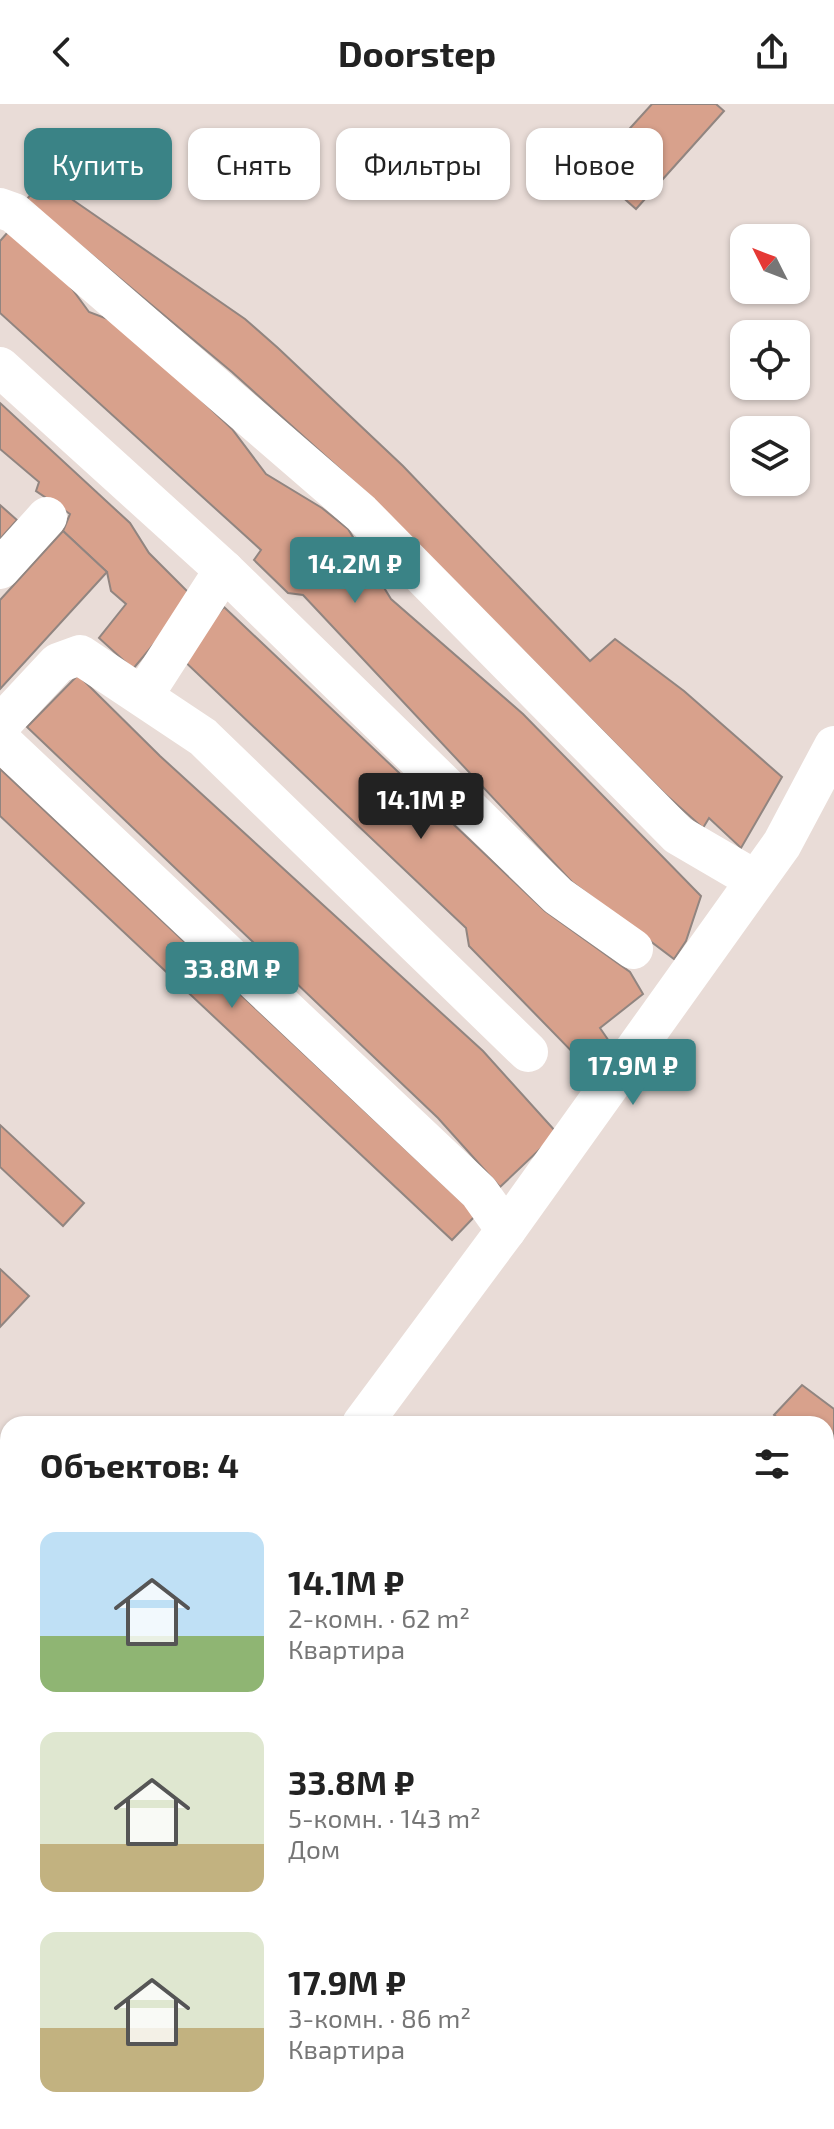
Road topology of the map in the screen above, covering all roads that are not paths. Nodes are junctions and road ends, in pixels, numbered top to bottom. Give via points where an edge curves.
1 (0, 208) edge
2 (0, 367) edge
3 (47, 517) dead end
4 (0, 569) edge
5 (224, 570) junction
6 (143, 696) junction
7 (0, 725) edge
8 (0, 740) edge
9 (834, 746) edge
10 (755, 880) junction
11 (633, 949) dead end
12 (528, 1052) dead end
13 (506, 1230) junction
14 (368, 1416) edge

1 - 10 street via 14,213 361,513 678,835
2 - 5 street
3 - 4 street
5 - 6 street
5 - 11 street via 558,896
6 - 7 street via 80,655 58,663
6 - 12 street via 203,737
8 - 13 street via 479,1192
9 - 10 street via 782,844
10 - 13 street
13 - 14 street

